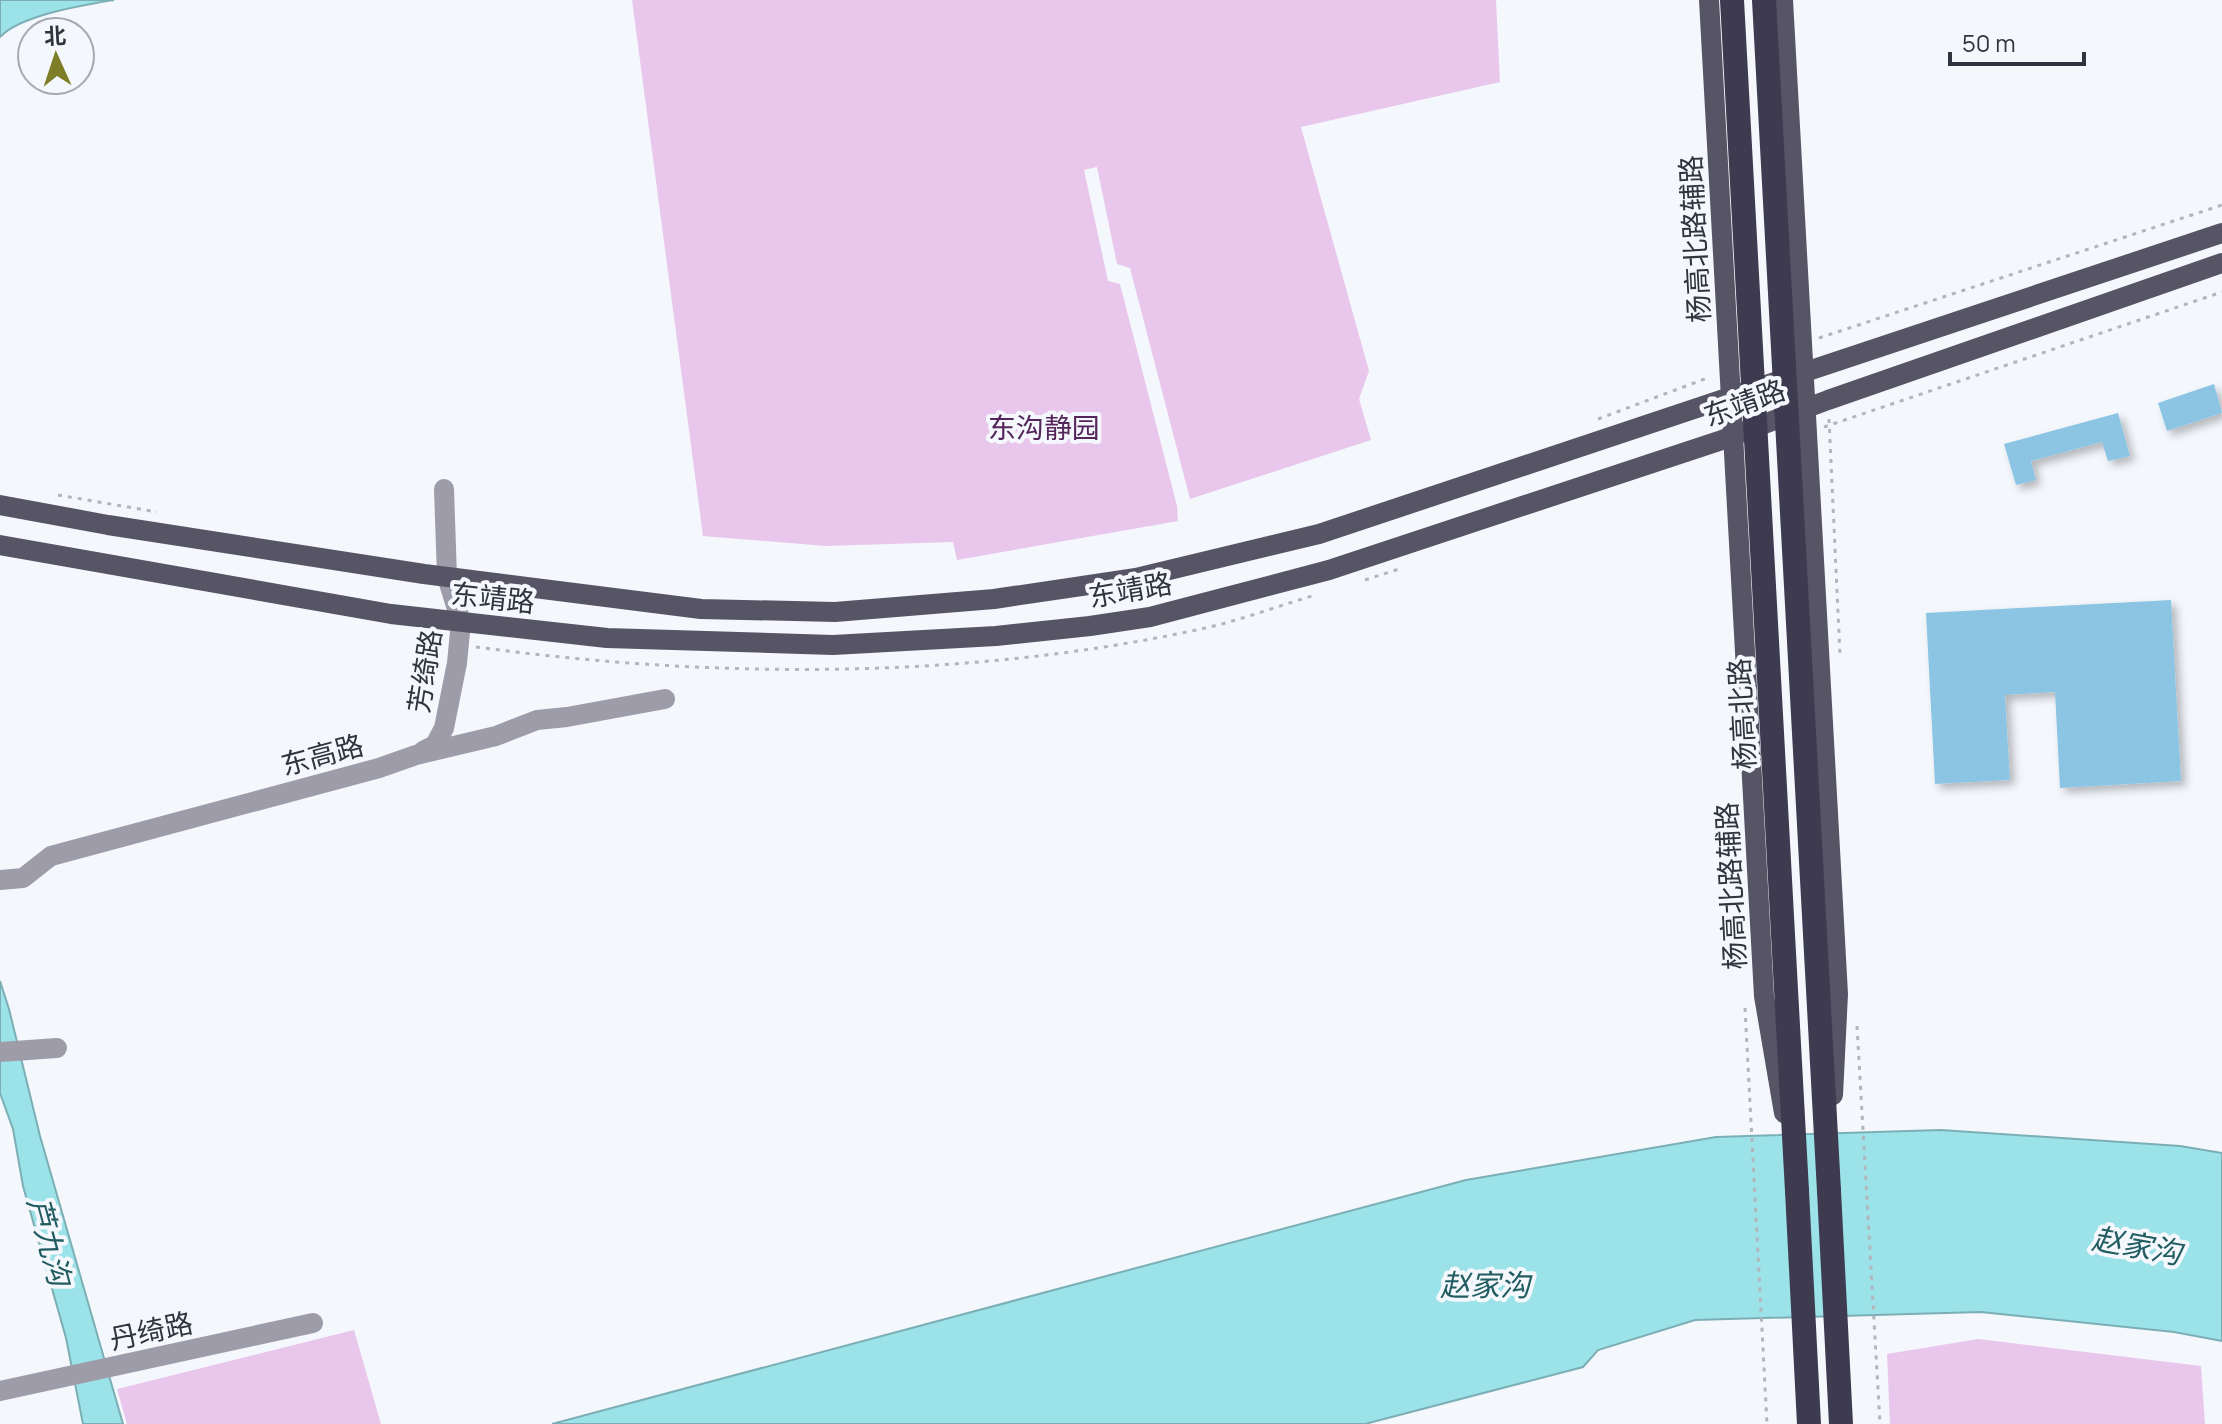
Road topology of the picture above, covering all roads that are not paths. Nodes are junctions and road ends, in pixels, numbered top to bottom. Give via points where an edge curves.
1 (1709, 0) edge
2 (1732, 0) edge
3 (1764, 0) edge
4 (1783, 0) edge
5 (2222, 233) edge
6 (2222, 263) edge
7 (1803, 374) junction
8 (1724, 398) junction
9 (1805, 409) junction
10 (1733, 436) junction
11 (444, 489) dead end
12 (1, 505) edge
13 (2, 545) edge
14 (447, 577) junction
15 (461, 622) junction
16 (665, 699) dead end
17 (416, 755) junction
18 (0, 880) edge
19 (57, 1048) dead end
20 (0, 1052) edge
21 (1797, 1191) junction
22 (1829, 1191) junction
23 (313, 1323) dead end
24 (0, 1391) edge
25 (1809, 1424) edge
26 (1841, 1424) edge

1 - 8 main road, 杨高北路辅路 via 1730,370
2 - 21 highway, 杨高北路, bridge
3 - 22 highway, bridge
4 - 7 main road
5 - 7 main road, 东靖路
6 - 9 main road, 东靖路
7 - 8 main road, 东靖路
7 - 9 main road
8 - 10 main road, 杨高北路辅路
8 - 14 main road, 东靖路 via 1319,534 1136,578 994,599 835,612 701,609
9 - 10 main road, 东靖路
9 - 22 main road, bridge via 1838,994
10 - 15 main road, 东靖路 via 1329,570 1135,619 996,636 833,645 607,638
10 - 21 main road, 杨高北路辅路, bridge via 1764,996
11 - 14 street, 芳绮路
12 - 14 main road, 东靖路
13 - 15 main road, 东靖路
14 - 15 street, 芳绮路
15 - 17 street, 芳绮路 via 444,728 435,745
16 - 17 street, 东高路 via 537,720
17 - 18 street, 东高路 via 51,856 23,878
19 - 20 street
21 - 25 highway, 杨高北路
22 - 26 highway
23 - 24 street, 丹绮路

